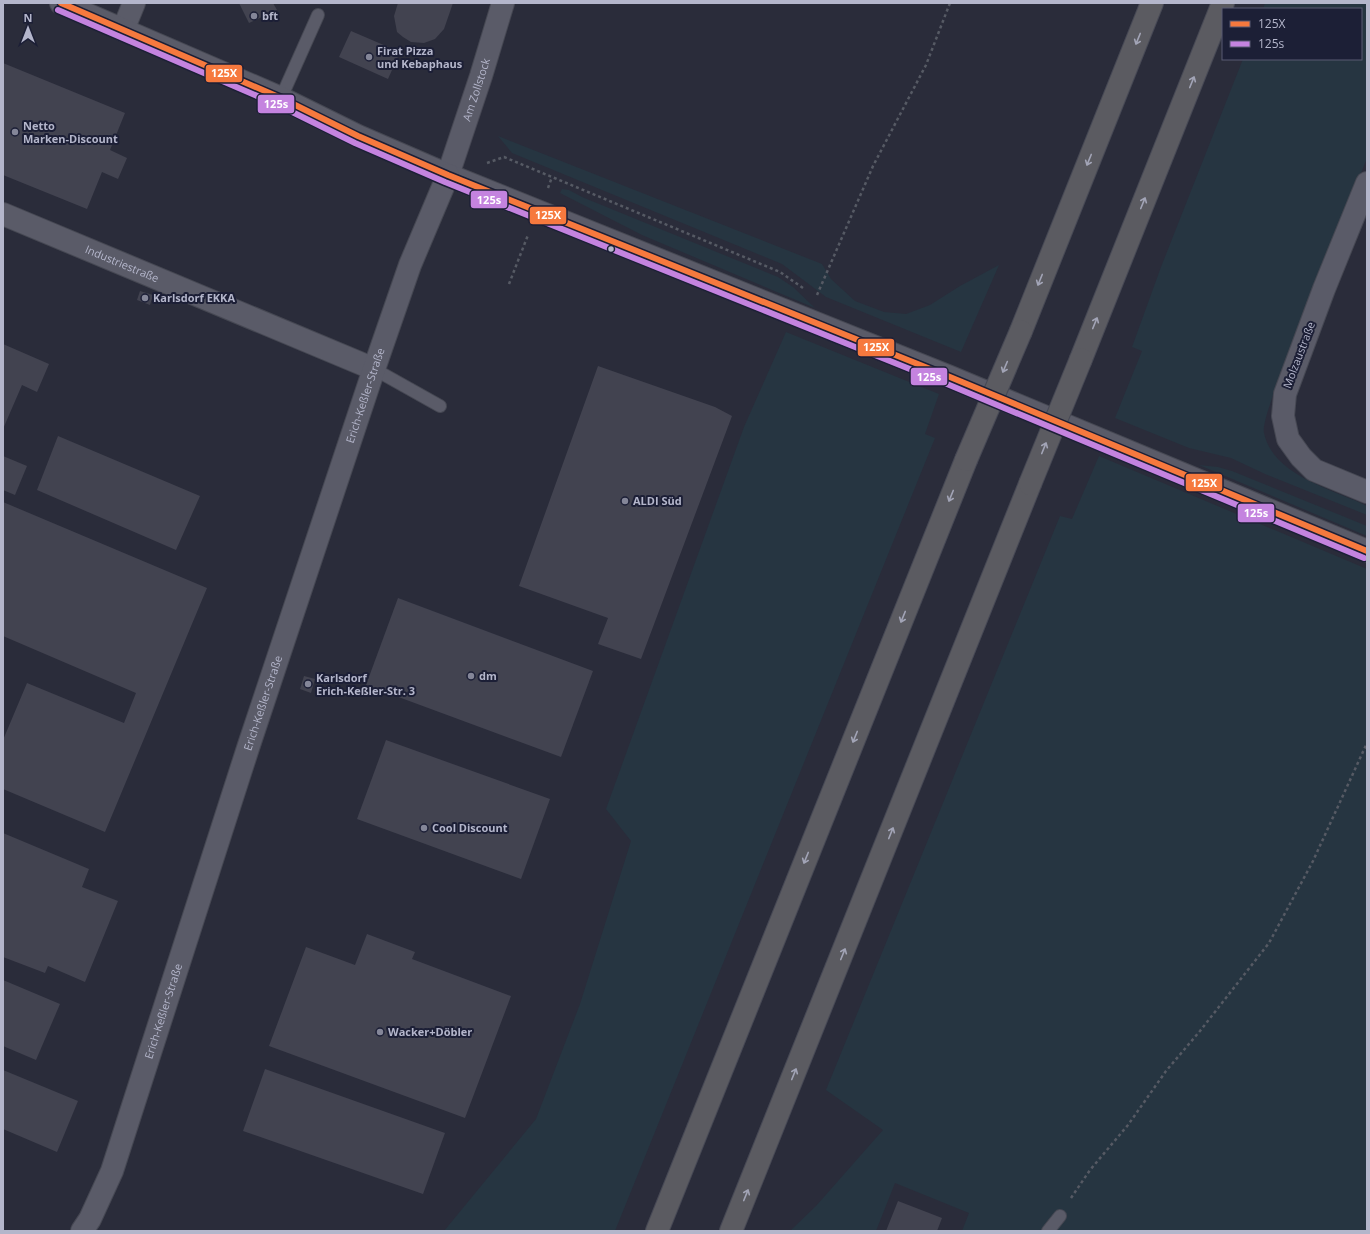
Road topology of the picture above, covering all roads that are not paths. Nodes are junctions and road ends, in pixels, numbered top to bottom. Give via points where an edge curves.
1 (61, 3) edge
2 (134, 3) edge
3 (503, 3) edge
4 (1152, 3) edge
5 (1223, 3) edge
6 (318, 15) dead end
7 (123, 30) junction
8 (281, 98) junction
9 (448, 175) junction
10 (1367, 183) edge
11 (3, 214) edge
12 (374, 369) junction
13 (440, 406) dead end
14 (1367, 492) edge
15 (1367, 551) edge
16 (1060, 1216) road end
17 (82, 1231) edge
18 (657, 1231) edge
19 (731, 1231) edge
20 (1048, 1231) edge

1 - 7 street
2 - 7 street
3 - 9 street, Am Zollstock
4 -> 18 highway, bridge
19 -> 5 highway, bridge
6 - 8 lane
7 - 8 street
8 - 9 street via 358,136
9 - 12 street, Erich-Keßler-Straße via 410,265
9 - 15 street via 943,374
10 - 14 street, Molzaustraße via 1285,394 1284,416 1288,439 1314,470
11 - 12 street, Industriestraße
12 - 13 lane
12 - 17 street, Erich-Keßler-Straße via 248,748 112,1171
16 - 20 lane

